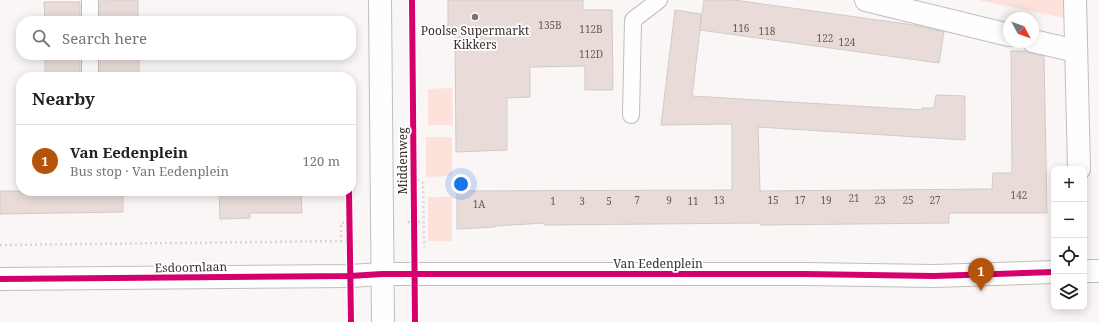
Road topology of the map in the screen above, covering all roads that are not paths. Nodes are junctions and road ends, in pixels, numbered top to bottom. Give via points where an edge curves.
1 (90, 0) edge
2 (380, 0) edge
3 (658, 0) edge
4 (866, 0) edge
5 (1075, 0) edge
6 (90, 16) edge
7 (1003, 34) edge
8 (1039, 42) edge
9 (1076, 51) junction
10 (90, 60) edge
11 (90, 72) edge
12 (631, 115) dead end
13 (1079, 166) edge
14 (1087, 271) edge
15 (1099, 271) edge
16 (1051, 272) edge
17 (382, 274) junction
18 (0, 279) edge
19 (383, 322) edge

1 - 6 lane
2 - 17 street, Middenweg
3 - 12 lane via 633,20
4 - 7 street
5 - 9 street
8 - 9 street
9 - 13 street
10 - 11 lane
14 - 15 street
16 - 17 street, Van Eedenplein via 934,276
17 - 18 street, Esdoornlaan
17 - 19 street, Middenweg

